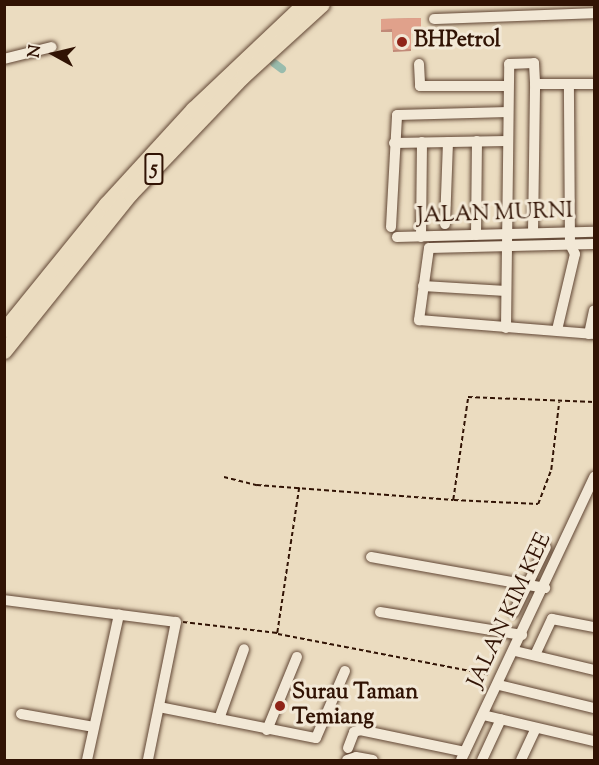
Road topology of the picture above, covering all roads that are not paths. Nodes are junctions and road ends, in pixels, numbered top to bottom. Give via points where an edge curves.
1 (304, 4) edge
2 (322, 4) edge
3 (594, 13) edge
4 (434, 19) dead end
5 (52, 47) dead end
6 (4, 60) edge
7 (419, 64) dead end
8 (535, 84) junction
9 (594, 84) edge
10 (508, 86) junction
11 (569, 86) junction
12 (508, 112) junction
13 (477, 141) junction
14 (507, 141) junction
15 (422, 142) junction
16 (448, 142) junction
17 (394, 143) junction
18 (445, 224) dead end
19 (391, 227) dead end
20 (570, 232) junction
21 (594, 232) edge
22 (506, 233) junction
23 (533, 233) junction
24 (476, 235) junction
25 (397, 237) dead end
26 (421, 237) junction
27 (570, 244) junction
28 (594, 244) edge
29 (506, 246) junction
30 (423, 286) junction
31 (506, 291) junction
32 (594, 310) edge
33 (506, 328) junction
34 (4, 330) edge
35 (557, 330) junction
36 (592, 334) edge
37 (4, 351) edge
38 (594, 477) edge
39 (546, 547) dead end
40 (371, 557) dead end
41 (527, 584) junction
42 (545, 588) junction
43 (4, 600) edge
44 (380, 612) dead end
45 (514, 612) dead end
46 (118, 614) junction
47 (594, 627) edge
48 (522, 635) junction
49 (244, 650) dead end
50 (515, 651) junction
51 (535, 655) junction
52 (297, 657) dead end
53 (594, 670) edge
54 (345, 671) dead end
55 (501, 681) junction
56 (159, 707) junction
57 (594, 708) edge
58 (21, 714) dead end
59 (483, 715) junction
60 (219, 719) junction
61 (501, 719) junction
62 (94, 727) junction
63 (536, 728) junction
64 (267, 730) junction
65 (594, 741) edge
66 (348, 748) dead end
67 (463, 756) edge
68 (87, 760) edge
69 (148, 760) edge
70 (347, 760) edge
71 (373, 760) edge
72 (482, 760) edge
73 (520, 760) edge

1 - 34 highway, 5 via 233,68 172,132 106,204
2 - 37 highway, 5 via 242,77 138,186
3 - 4 street
5 - 6 street
7 - 10 street via 420,86
8 - 10 street via 534,63 510,62
8 - 11 street
8 - 23 street
9 - 11 street
10 - 12 street
11 - 20 street
12 - 14 street
12 - 17 street via 397,115
13 - 14 street
13 - 16 street
13 - 24 street
14 - 22 street
15 - 16 street
15 - 17 street
15 - 26 street
16 - 18 street
17 - 19 street
20 - 21 street, JALAN MURNI
20 - 23 street, JALAN MURNI
20 - 27 street
22 - 23 street, JALAN MURNI
22 - 24 street, JALAN MURNI
22 - 29 street
24 - 26 street, JALAN MURNI
25 - 26 street, JALAN MURNI
27 - 28 street, JALAN MURNI
27 - 29 street, JALAN MURNI
27 - 35 street via 575,254
29 - 30 street, JALAN MURNI via 429,248
29 - 31 street
30 - 31 street
30 - 33 street via 422,323
31 - 33 street
32 - 36 street
33 - 35 street
35 - 36 street
38 - 42 street, JALAN KIM KEE
39 - 41 street
40 - 41 street
41 - 42 street
41 - 45 street
42 - 48 street, JALAN KIM KEE
43 - 46 street
44 - 48 street
46 - 56 street via 176,622
46 - 62 street
47 - 51 street via 552,619
48 - 50 street, JALAN KIM KEE
49 - 60 street
50 - 51 street
50 - 55 street, JALAN KIM KEE
51 - 53 street
52 - 64 street
54 - 64 street via 316,738
55 - 57 street
55 - 59 street, JALAN KIM KEE
56 - 60 street
56 - 69 street
58 - 62 street
59 - 61 street
59 - 67 street, JALAN KIM KEE
60 - 64 street
61 - 63 street
61 - 72 street
62 - 68 street
63 - 65 street
63 - 73 street
66 - 67 street via 353,732 360,730
70 - 71 street

